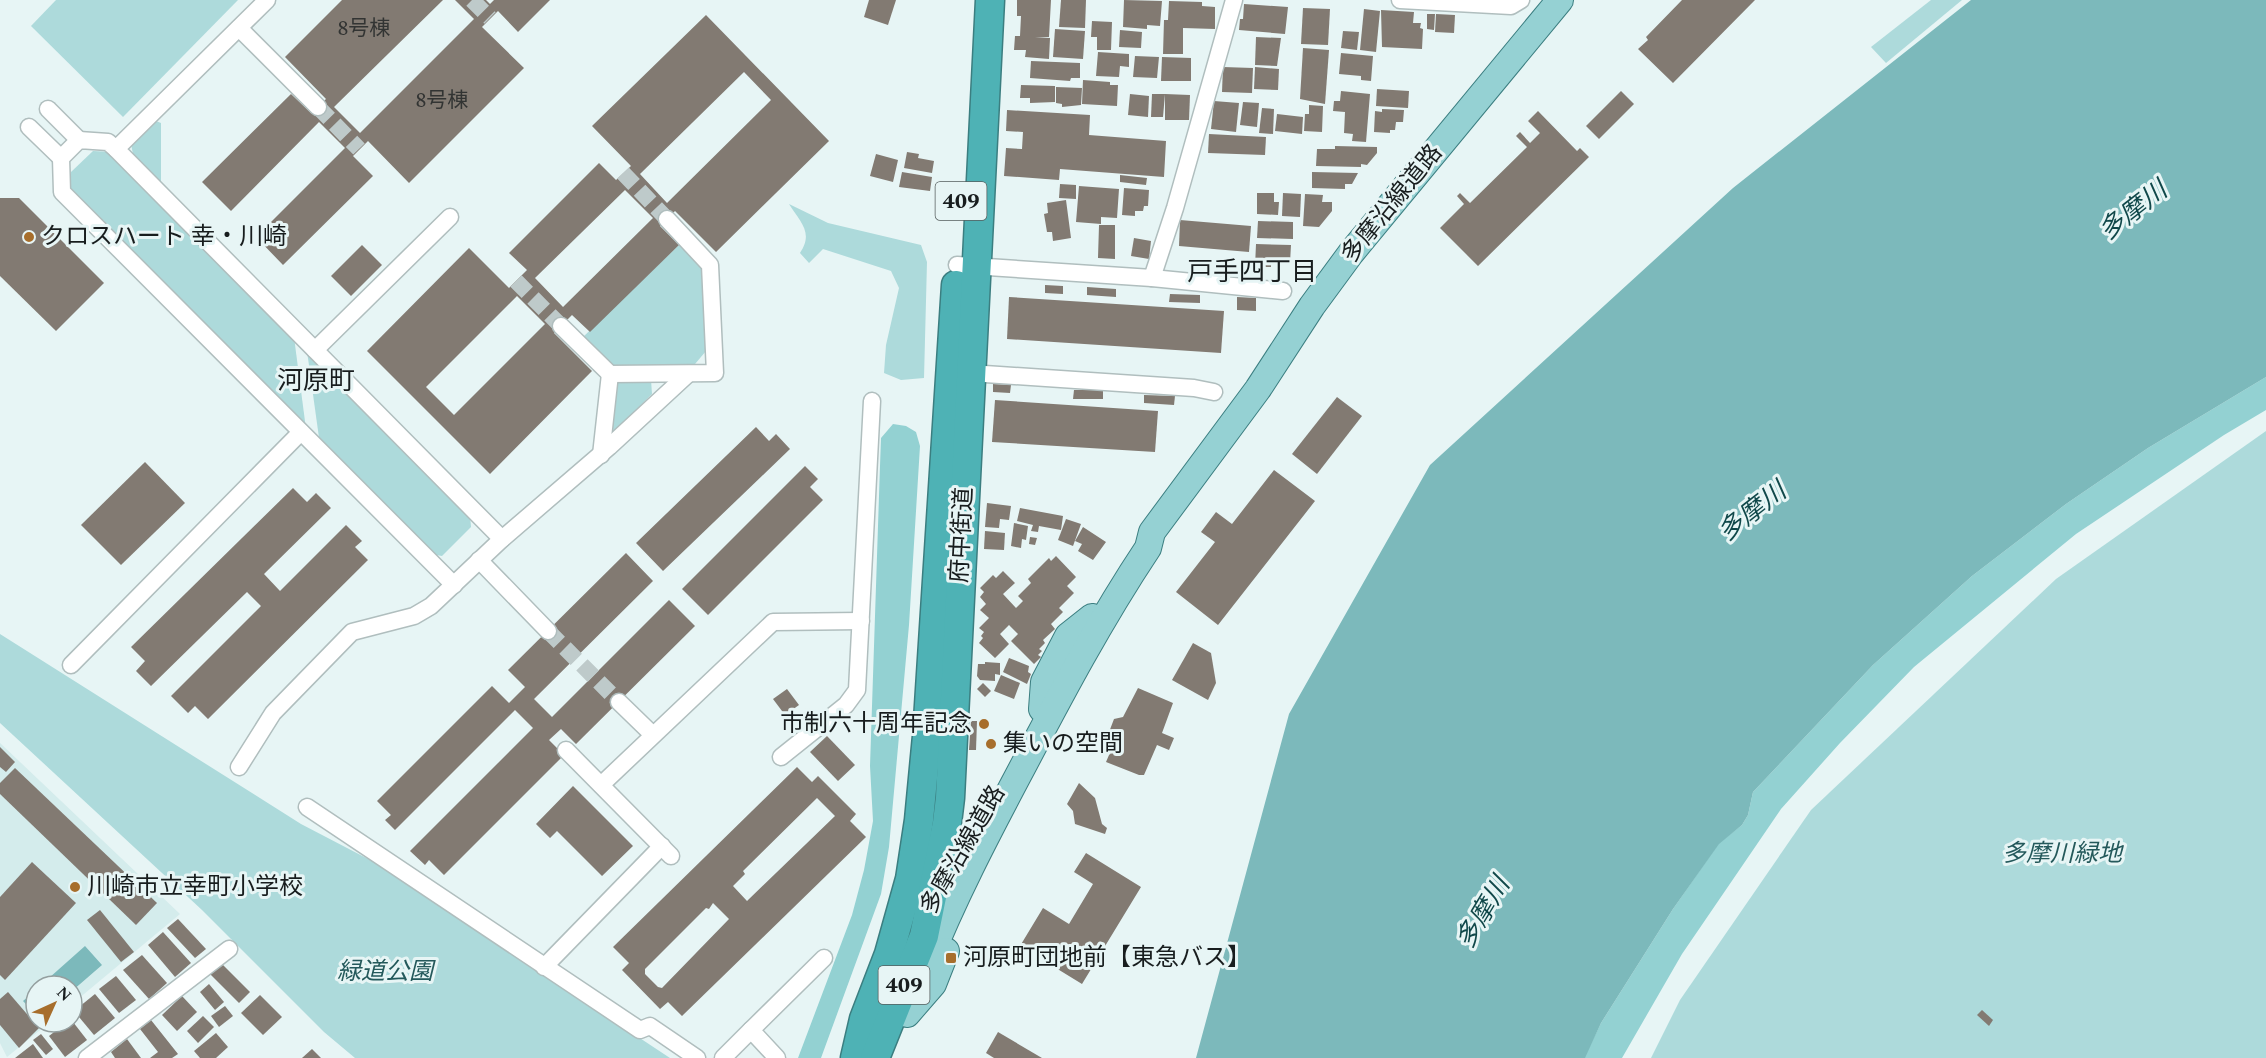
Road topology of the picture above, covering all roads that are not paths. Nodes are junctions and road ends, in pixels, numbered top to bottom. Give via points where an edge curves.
1 (267, 0) edge
2 (972, 0) edge
3 (990, 0) edge
4 (1234, 0) edge
5 (1400, 0) edge
6 (1521, 0) edge
7 (1560, 0) edge
8 (238, 28) junction
9 (318, 107) tunnel mouth
10 (48, 109) dead end
11 (29, 127) dead end
12 (79, 140) junction
13 (116, 149) junction
14 (61, 158) junction
15 (450, 217) dead end
16 (667, 219) tunnel mouth
17 (966, 265) junction
18 (1152, 278) junction
19 (1283, 291) dead end
20 (561, 326) tunnel mouth
21 (315, 350) junction
22 (970, 373) junction
23 (610, 374) junction
24 (688, 374) junction
25 (1214, 392) dead end
26 (872, 401) dead end
27 (958, 402) junction
28 (301, 432) junction
29 (601, 455) junction
30 (1152, 532) junction
31 (502, 538) junction
32 (479, 560) junction
33 (454, 585) junction
34 (861, 621) junction
35 (548, 631) tunnel mouth
36 (71, 665) dead end
37 (619, 702) tunnel mouth
38 (653, 735) junction
39 (566, 750) dead end
40 (781, 757) dead end
41 (239, 767) dead end
42 (601, 785) junction
43 (307, 807) dead end
44 (940, 910) junction
45 (229, 949) dead end
46 (824, 958) dead end
47 (544, 967) junction
48 (751, 1030) junction
49 (866, 1057) edge
50 (87, 1058) edge
51 (697, 1058) edge
52 (723, 1058) edge
53 (777, 1058) edge

1 - 8 street
2 - 17 highway, 府中街道 / 409
3 - 17 highway, 府中街道 / 409
4 - 18 street
5 - 6 street via 1511,6
7 - 30 main road, 多摩沿線道路 via 1351,253
8 - 9 street
8 - 13 street
10 - 12 street
11 - 14 street
12 - 13 street via 108,142
12 - 14 street
13 - 21 street
14 - 28 street via 62,192
15 - 21 street
16 - 24 street via 710,265 715,373
17 - 18 street
17 - 22 highway, 府中街道 / 409
17 - 27 highway, 府中街道 / 409
18 - 19 street
20 - 23 street
21 - 31 street
22 - 25 street
22 - 27 highway, 府中街道 / 409
23 - 24 street
23 - 29 street
24 - 29 street
26 - 34 street
27 - 44 highway, 府中街道 / 409 via 955,677 968,712 967,759 963,782 950,798
27 - 49 highway, 府中街道 / 409 via 919,820 910,879 890,954 864,1019
28 - 33 street
28 - 36 street
29 - 31 street
30 - 44 main road, 多摩沿線道路 via 1148,548 1082,652 1000,810
30 - 44 main road, 多摩沿線道路 via 1136,542 1092,618 1068,636 1044,682 1042,709 947,883
31 - 32 street
32 - 33 street
32 - 35 street
33 - 41 street via 414,616 352,632 273,713
34 - 38 street via 774,622
34 - 40 street via 858,690 846,705
37 - 38 street
38 - 42 street
39 - 42 street
42 - 47 street via 666,851
43 - 47 street
44 - 49 highway, 409
44 - 49 main road via 952,937 933,984 907,1014 895,1036
45 - 50 street
46 - 48 street
47 - 51 street via 640,1030 650,1026
48 - 52 street
48 - 53 street

